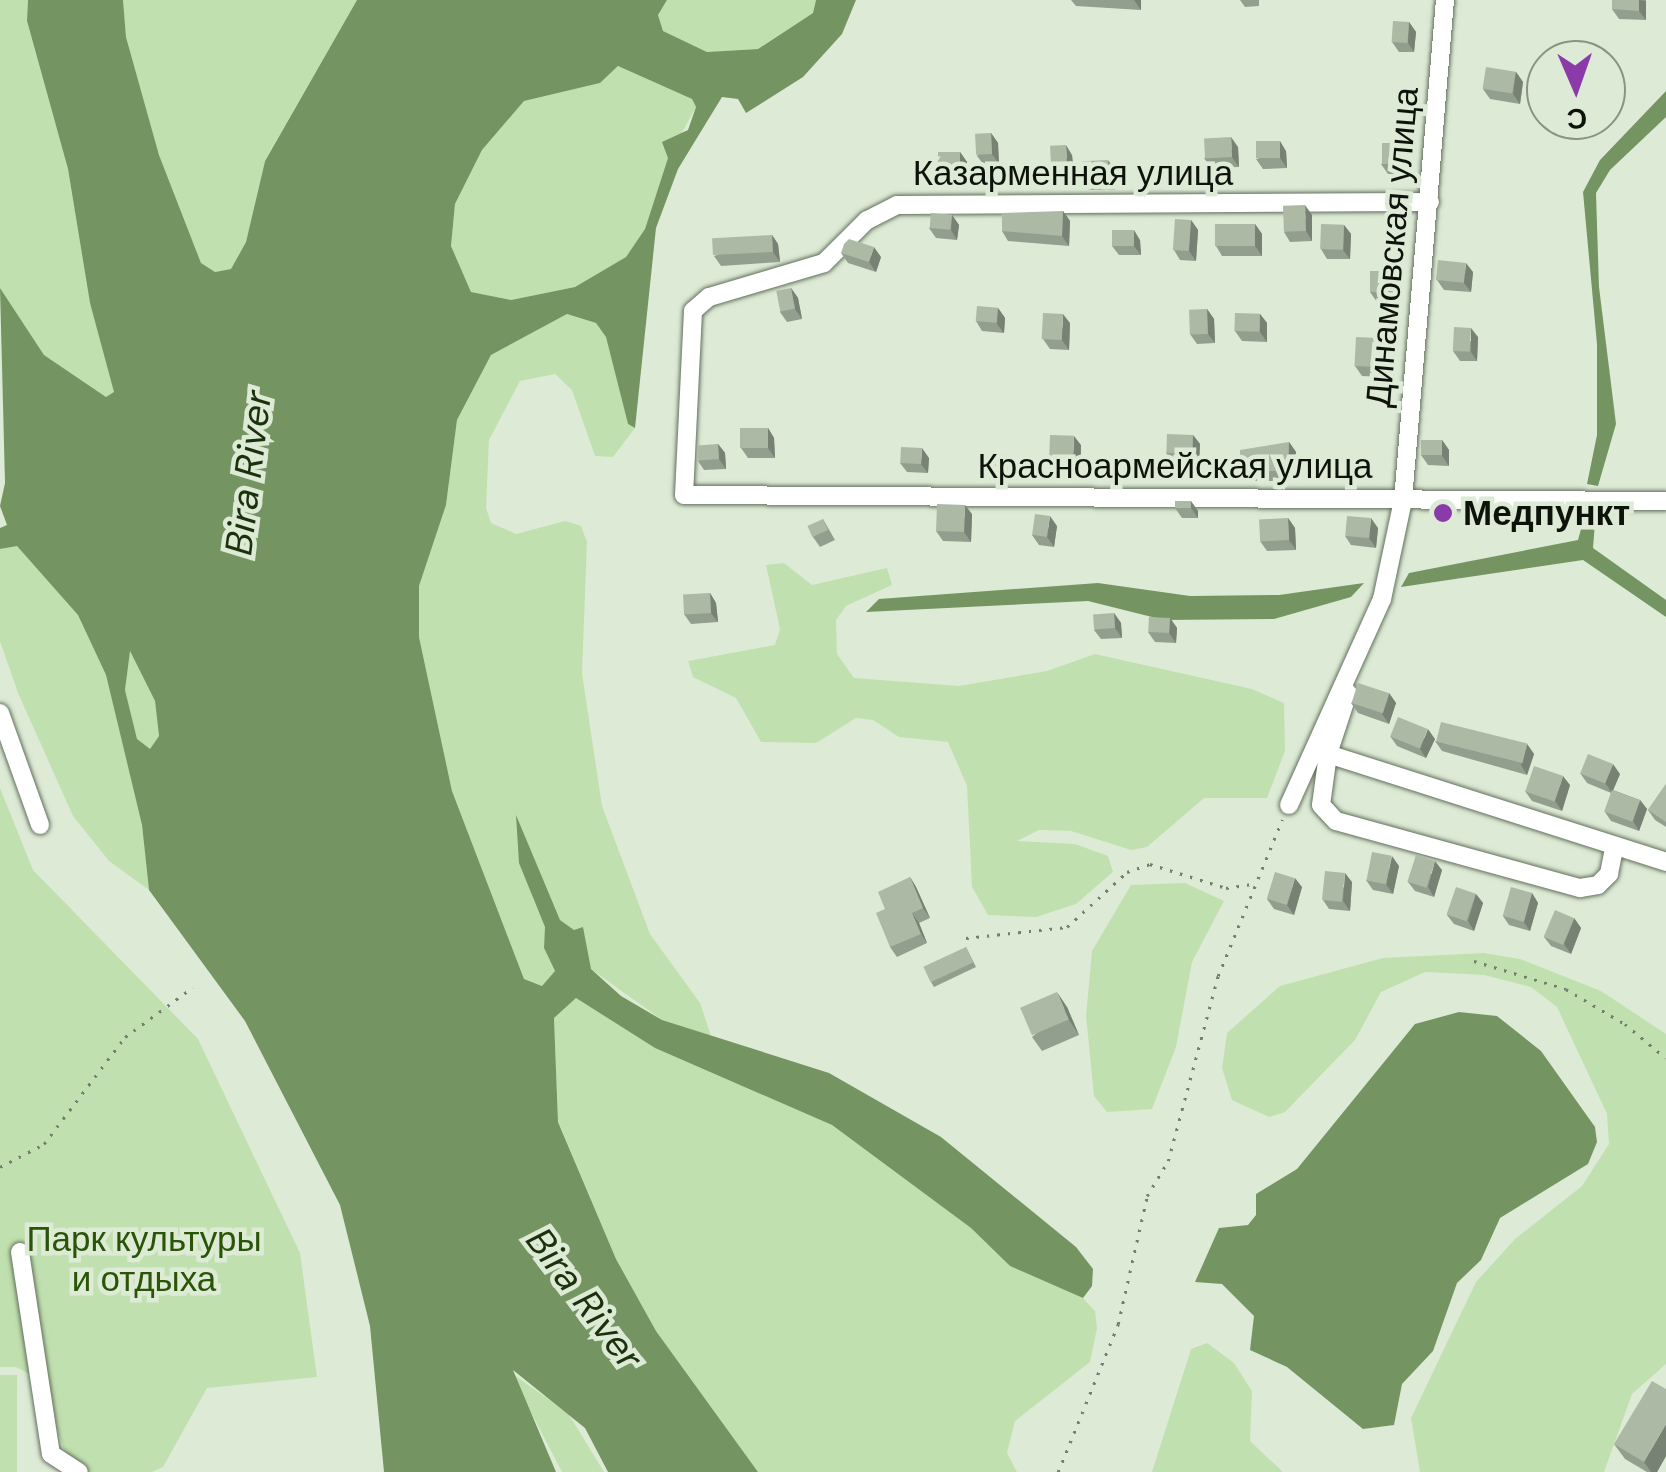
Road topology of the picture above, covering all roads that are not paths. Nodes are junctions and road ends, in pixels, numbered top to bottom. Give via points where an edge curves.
1 (1445, 0) edge
2 (1430, 202) junction
3 (684, 495) joint
4 (1403, 500) junction
5 (1666, 501) edge
6 (1382, 599) junction
7 (0, 714) edge
8 (1328, 754) junction
9 (1289, 804) road end
10 (40, 825) dead end
11 (1614, 848) junction
12 (1666, 862) edge
13 (20, 1252) dead end
14 (79, 1472) edge

1 - 2 street, Динамовская улица
2 - 3 street, Казарменная улица via 897,205 867,220 824,263 709,298 693,311
2 - 4 street, Динамовская улица
3 - 4 street, Красноармейская улица
4 - 5 street, Красноармейская улица
4 - 6 street, Динамовская улица
6 - 8 street
6 - 9 street
7 - 10 street
8 - 11 street
8 - 11 street via 1321,805 1336,821 1580,888 1598,886
11 - 12 street
13 - 14 street via 50,1454

